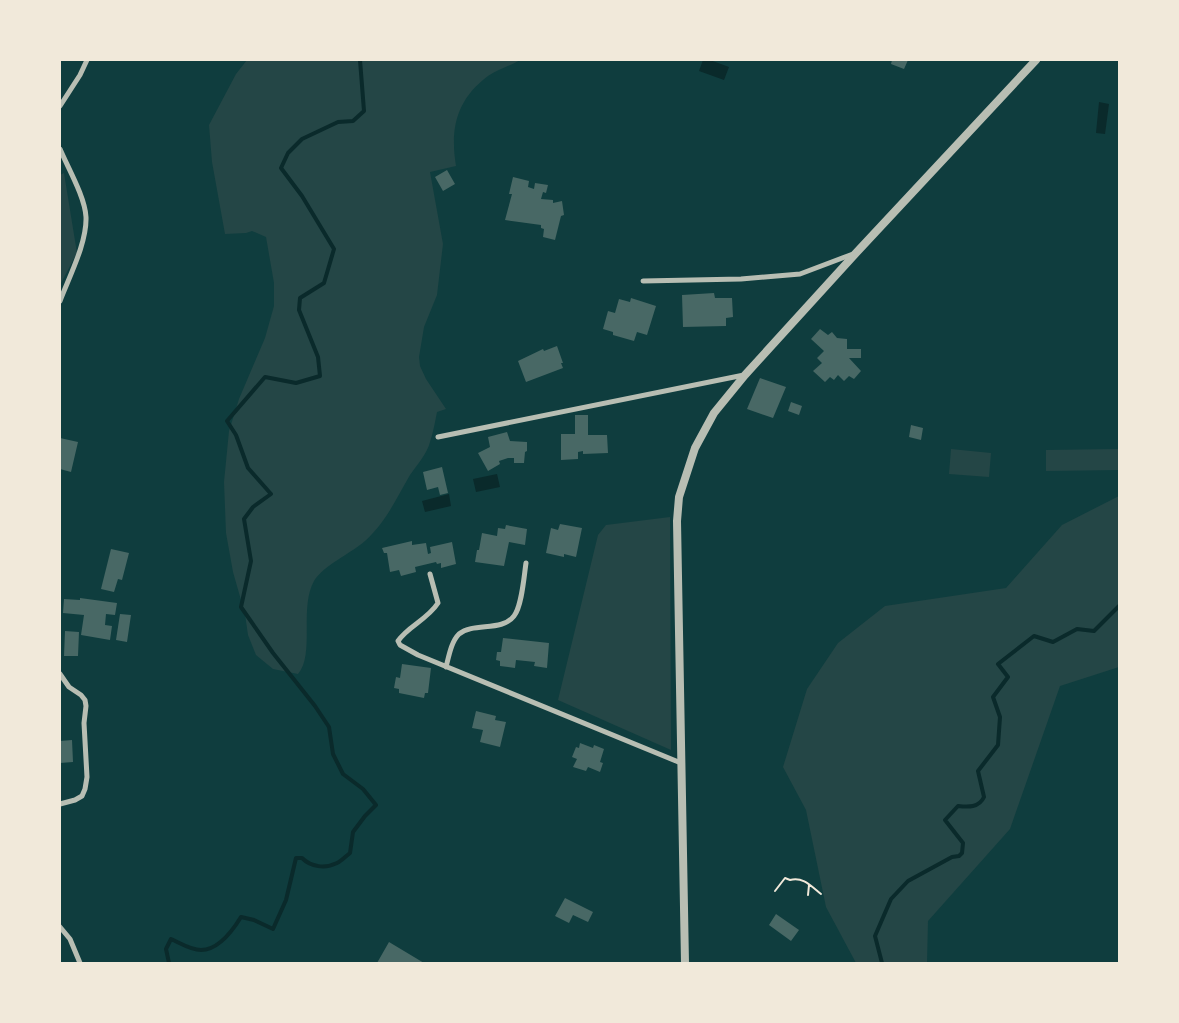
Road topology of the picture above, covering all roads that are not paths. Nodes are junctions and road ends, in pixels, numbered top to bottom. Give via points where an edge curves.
1 (87, 60) edge
2 (1036, 60) edge
3 (60, 106) edge
4 (60, 149) edge
5 (856, 253) junction
6 (643, 280) dead end
7 (60, 301) edge
8 (745, 374) junction
9 (438, 437) dead end
10 (526, 563) dead end
11 (430, 574) dead end
12 (446, 667) junction
13 (60, 674) edge
14 (682, 763) junction
15 (60, 804) edge
16 (60, 927) edge
17 (80, 963) edge
18 (686, 963) edge

1 - 3 street
2 - 5 street
4 - 7 street via 86,216 81,245
5 - 6 street via 800,274 741,279
5 - 8 street
8 - 9 street
8 - 14 street via 714,413 695,448 679,497 676,546
10 - 12 street via 514,616 507,622 460,634 453,643
11 - 12 street via 438,604 398,641 418,655
12 - 14 street
13 - 15 street via 69,687 85,700 87,777 82,796
14 - 18 street
16 - 17 street

